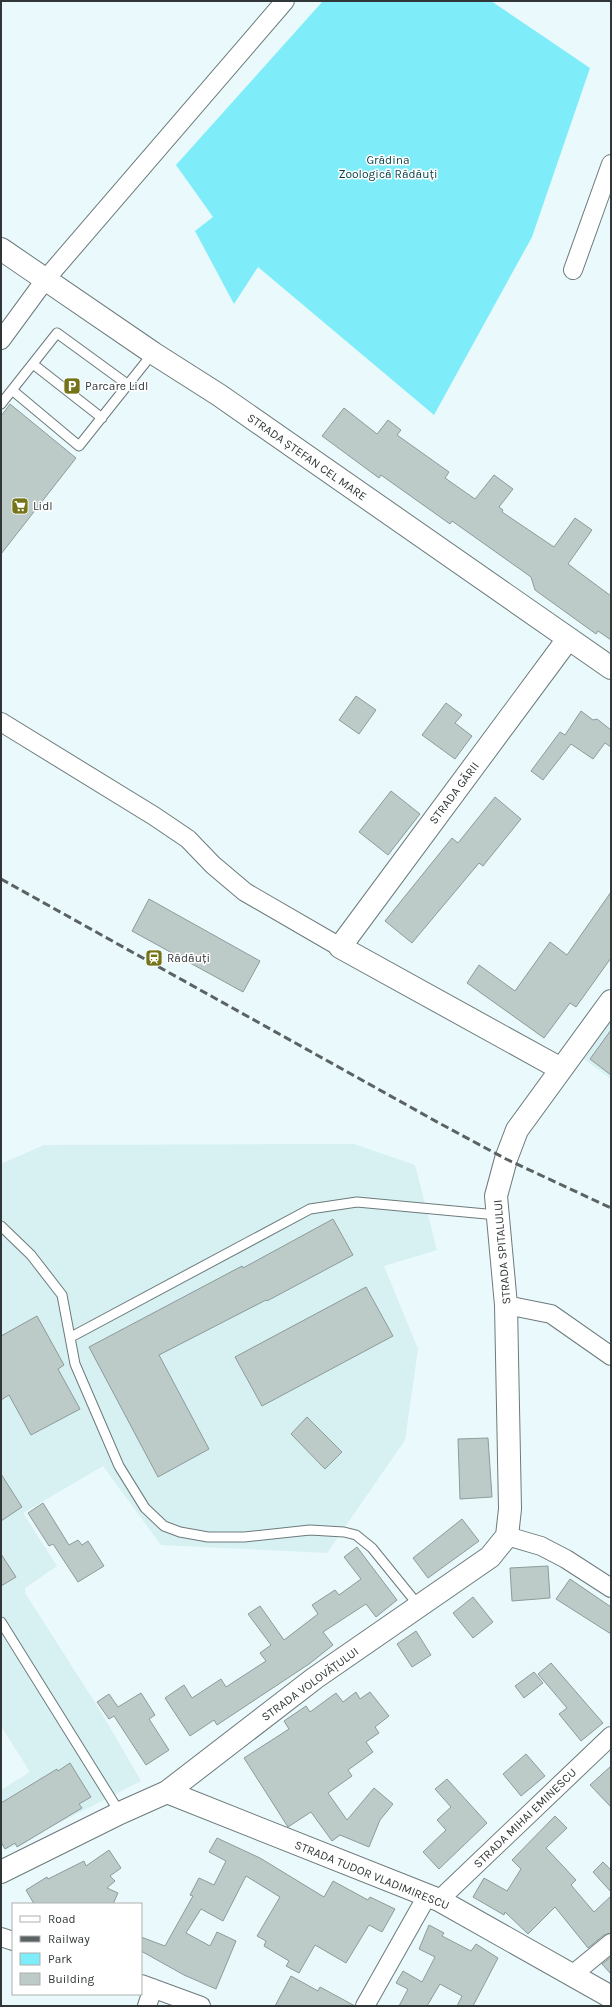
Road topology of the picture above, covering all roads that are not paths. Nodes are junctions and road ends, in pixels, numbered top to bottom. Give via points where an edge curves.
1 (285, 1) edge
2 (611, 164) edge
3 (1, 250) edge
4 (573, 270) dead end
5 (45, 280) junction
6 (1, 340) edge
7 (153, 353) junction
8 (33, 364) junction
9 (127, 384) junction
10 (12, 390) junction
11 (1, 404) edge
12 (102, 418) junction
13 (568, 639) junction
14 (611, 668) edge
15 (1, 722) edge
16 (340, 947) junction
17 (611, 1001) edge
18 (561, 1069) junction
19 (497, 1215) junction
20 (1, 1226) edge
21 (506, 1305) junction
22 (71, 1337) junction
23 (611, 1356) edge
24 (507, 1536) junction
25 (611, 1588) edge
26 (420, 1607) junction
27 (1, 1622) edge
28 (611, 1736) edge
29 (166, 1792) junction
30 (120, 1813) junction
31 (1, 1872) edge
32 (433, 1898) junction
33 (1, 1937) edge
34 (12, 1941) edge
35 (611, 1943) edge
36 (572, 1975) junction
37 (147, 1986) edge
38 (611, 1997) edge
39 (147, 2006) edge
40 (201, 2006) edge
41 (365, 2006) edge

1 - 5 street
2 - 4 street
3 - 5 main road, STRADA ȘTEFAN CEL MARE
5 - 6 street
5 - 7 main road, STRADA ȘTEFAN CEL MARE
7 - 9 lane
7 - 13 main road, STRADA ȘTEFAN CEL MARE via 218,395
8 - 9 lane via 57,333
8 - 10 lane
8 - 12 lane
9 - 12 lane
10 - 11 lane
10 - 12 lane via 79,446
13 - 14 main road, STRADA ȘTEFAN CEL MARE
13 - 16 main road, STRADA GĂRII
15 - 16 street via 188,839 213,865 245,892
16 - 18 main road
17 - 18 main road, STRADA SPITALULUI
18 - 19 main road, STRADA SPITALULUI via 517,1130 496,1196
19 - 21 main road, STRADA SPITALULUI
19 - 22 lane via 357,1202 310,1209
20 - 22 lane via 31,1255 62,1295
21 - 23 street via 551,1314
21 - 24 main road, STRADA SPITALULUI via 510,1509
22 - 26 lane via 75,1364 119,1466 145,1508 164,1526 208,1537 244,1537 310,1530 356,1535 372,1548
24 - 25 street via 540,1546 566,1559
24 - 26 main road, STRADA VOLOVĂȚULUI via 490,1557
26 - 29 main road, STRADA VOLOVĂȚULUI via 316,1678
27 - 30 lane
28 - 32 street, STRADA MIHAI EMINESCU
29 - 30 main road, STRADA VOLOVĂȚULUI
29 - 32 main road, STRADA TUDOR VLADIMIRESCU
30 - 31 main road, STRADA VOLOVĂȚULUI
32 - 36 main road, STRADA TUDOR VLADIMIRESCU
32 - 41 street, STRADA MIHAI EMINESCU
33 - 34 street
35 - 36 street
36 - 38 main road, STRADA TUDOR VLADIMIRESCU
37 - 39 street
37 - 40 street

